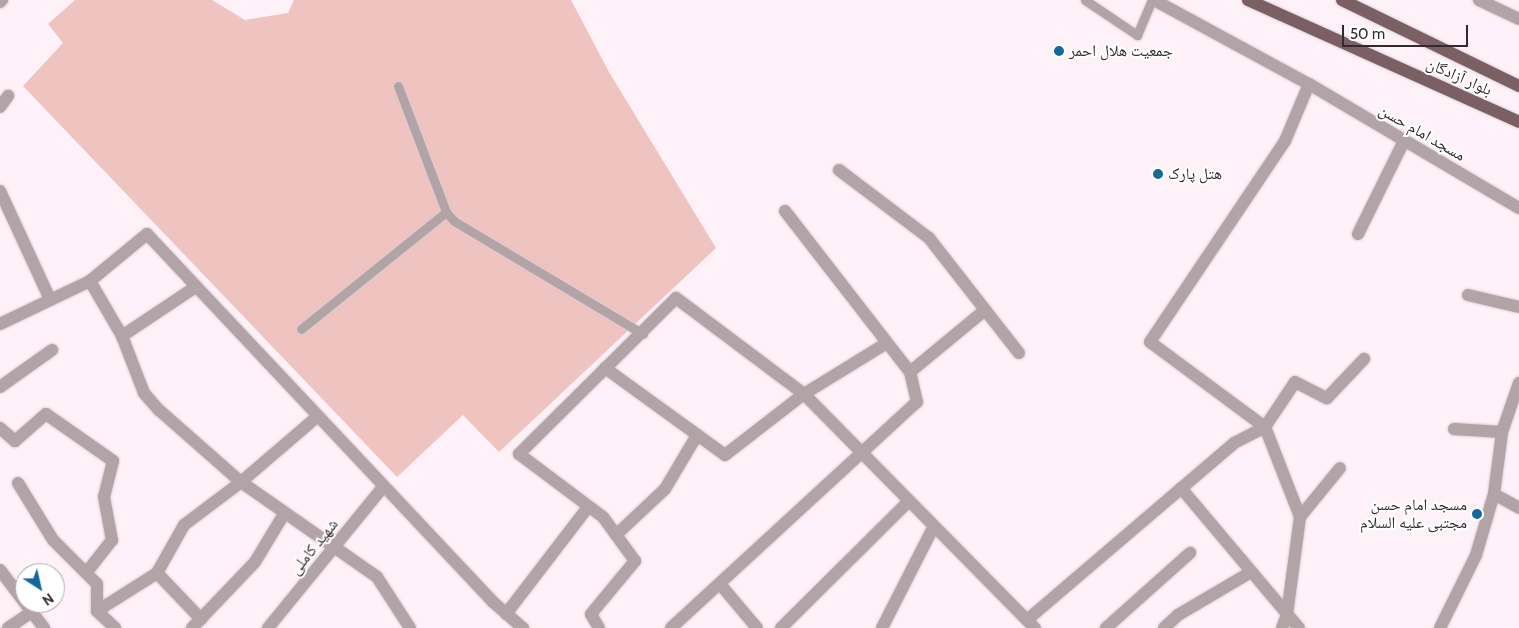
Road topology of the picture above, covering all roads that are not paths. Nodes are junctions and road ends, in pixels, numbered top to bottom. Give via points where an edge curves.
1 (1086, 0) edge
2 (1153, 0) edge
3 (1248, 0) edge
4 (1342, 0) edge
5 (1479, 0) edge
6 (1519, 19) edge
7 (1309, 84) junction
8 (398, 86) dead end
9 (1519, 86) edge
10 (8, 96) dead end
11 (0, 107) edge
12 (1519, 122) edge
13 (1404, 141) junction
14 (839, 170) dead end
15 (0, 191) edge
16 (1519, 208) edge
17 (784, 211) dead end
18 (446, 212) junction
19 (1358, 234) dead end
20 (90, 281) junction
21 (194, 288) junction
22 (1468, 295) dead end
23 (50, 299) junction
24 (1519, 307) edge
25 (985, 310) junction
26 (0, 324) edge
27 (301, 329) dead end
28 (643, 334) junction
29 (122, 336) junction
30 (887, 343) junction
31 (52, 350) dead end
32 (1019, 352) dead end
33 (1364, 359) dead end
34 (606, 368) junction
35 (910, 372) junction
36 (1519, 383) edge
37 (0, 387) edge
38 (804, 394) junction
39 (318, 416) junction
40 (1265, 427) junction
41 (0, 428) edge
42 (1454, 429) dead end
43 (1502, 432) junction
44 (697, 435) junction
45 (863, 454) junction
46 (1340, 468) dead end
47 (241, 482) junction
48 (18, 483) dead end
49 (384, 486) junction
50 (1181, 488) junction
51 (1494, 494) junction
52 (909, 501) junction
53 (588, 507) junction
54 (1519, 508) edge
55 (284, 514) junction
56 (1300, 516) junction
57 (934, 526) junction
58 (616, 536) junction
59 (332, 549) junction
60 (1190, 554) dead end
61 (0, 570) edge
62 (1251, 572) junction
63 (86, 573) junction
64 (157, 573) junction
65 (720, 584) junction
66 (15, 590) edge
67 (97, 611) junction
68 (30, 613) edge
69 (33, 613) edge
70 (506, 614) junction
71 (1287, 615) junction
72 (196, 624) edge
73 (1031, 624) edge
74 (8, 628) edge
75 (44, 628) edge
76 (115, 628) edge
77 (268, 628) edge
78 (410, 628) edge
79 (523, 628) edge
80 (599, 628) edge
81 (671, 628) edge
82 (757, 628) edge
83 (781, 628) edge
84 (882, 628) edge
85 (1106, 628) edge
86 (1164, 628) edge
87 (1282, 628) edge
88 (1299, 628) edge
89 (1440, 628) edge

1 - 2 lane via 1137,35
2 - 7 street, مسجد امام حسن
3 - 12 main road, بلوار آزادگان
4 - 9 main road, بلوار آزادگان
5 - 6 street
7 - 13 street, مسجد امام حسن
7 - 40 street via 1285,141 1150,342
8 - 18 lane
10 - 11 street
13 - 16 street, مسجد امام حسن
13 - 19 street
14 - 25 street via 929,238
15 - 23 street
17 - 30 street
18 - 27 lane
18 - 28 lane via 454,221
20 - 21 street via 147,234
20 - 23 street
20 - 29 street
21 - 29 street
21 - 39 street
22 - 24 street
23 - 26 street
25 - 32 street
25 - 35 street
28 - 34 street
28 - 38 street via 676,298
29 - 47 street via 144,393
30 - 35 street
30 - 38 street
31 - 37 street
33 - 40 street via 1327,398 1295,382
34 - 44 street
34 - 53 street via 519,454
35 - 45 street via 917,402
36 - 43 street
38 - 44 street via 725,455
38 - 45 street
39 - 47 street
39 - 49 street
40 - 50 street via 1234,443
40 - 56 street
41 - 63 street via 15,441 46,414 113,462 104,497 112,540
42 - 43 street
43 - 51 street
44 - 58 street via 664,489
45 - 52 street
45 - 65 street
46 - 56 street
47 - 55 street
47 - 64 street via 184,525
48 - 63 street via 53,540
49 - 59 street, شهید کاملی
49 - 70 street
50 - 62 street
50 - 73 street
51 - 54 street
51 - 89 street via 1476,556
52 - 57 street
52 - 83 street
53 - 58 street
53 - 70 street
55 - 59 street
55 - 72 street via 255,562
56 - 71 street
57 - 73 street
57 - 84 street
58 - 80 street via 635,561 590,614
59 - 77 street, شهید کاملی
59 - 78 street via 377,578
60 - 85 street
61 - 66 street
62 - 71 street
62 - 86 street via 1178,615
63 - 67 street via 97,584
64 - 67 street
64 - 72 street
65 - 81 street
65 - 82 street
67 - 76 street
68 - 74 street
69 - 75 street
70 - 79 street
71 - 87 street
71 - 88 street

